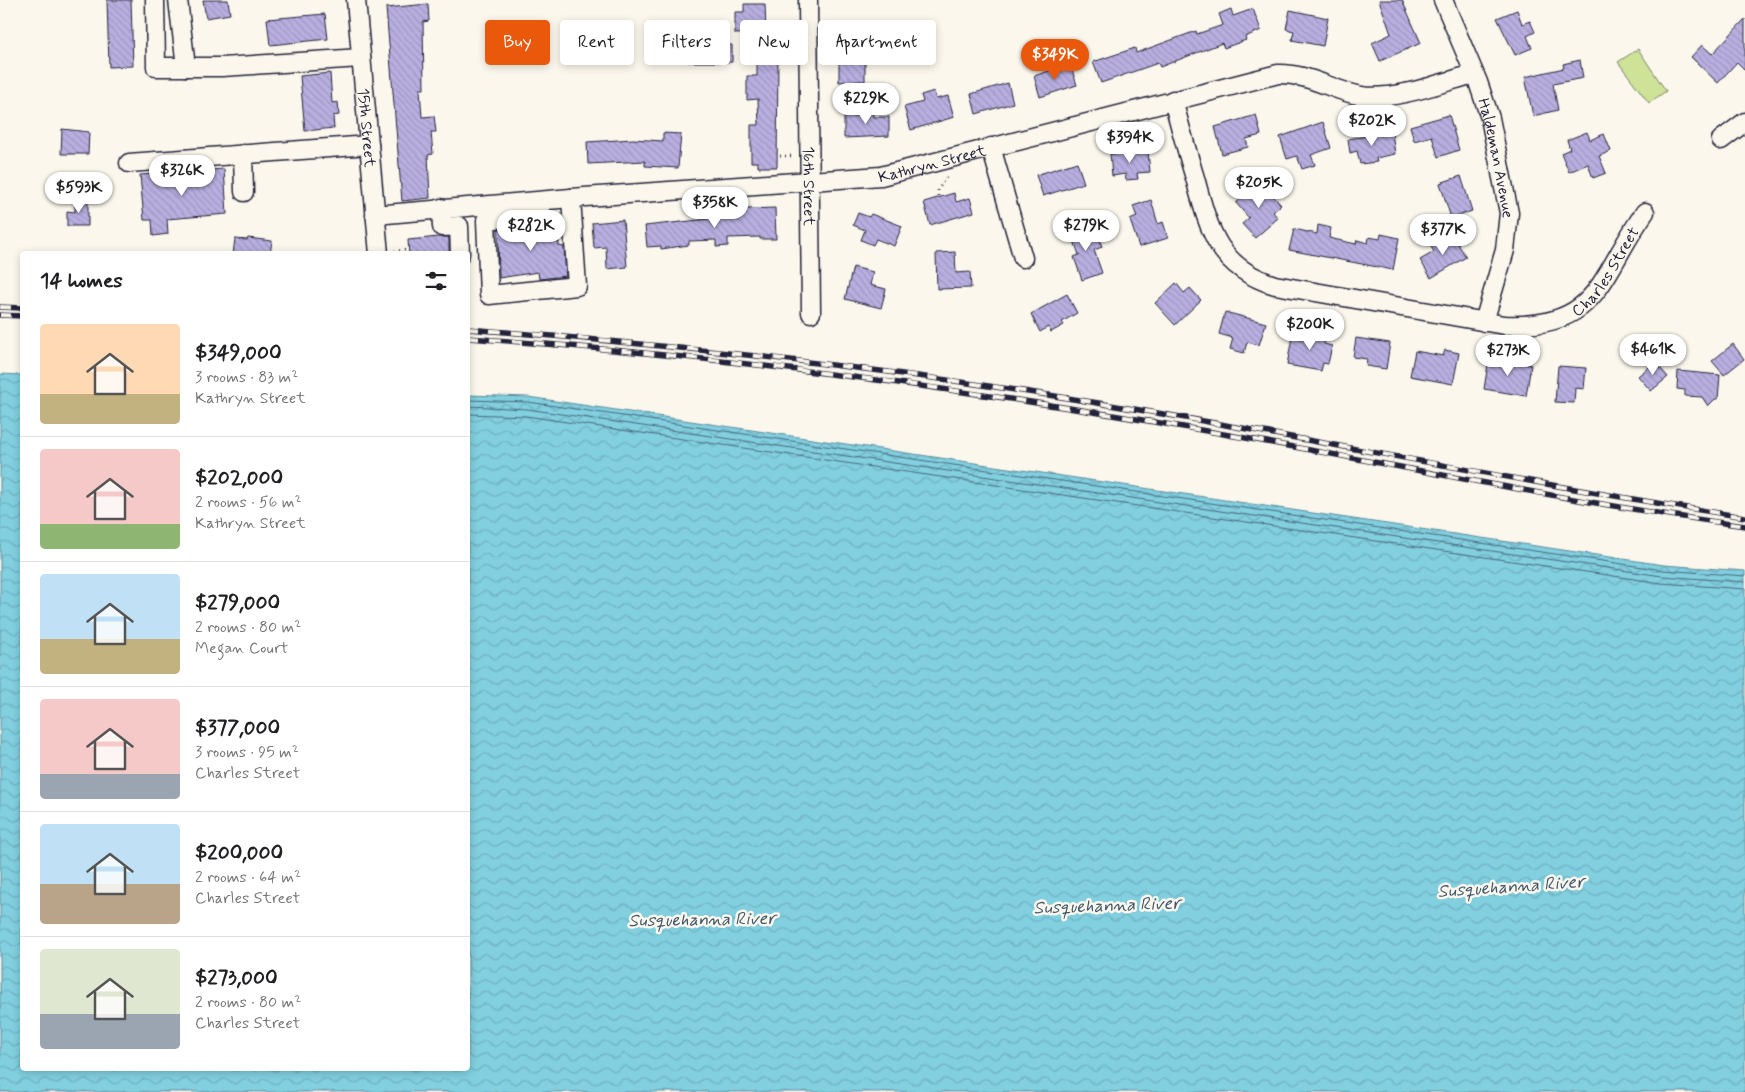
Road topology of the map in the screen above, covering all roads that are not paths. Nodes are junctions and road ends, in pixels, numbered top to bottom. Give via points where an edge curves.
1 (155, 0) edge
2 (178, 0) edge
3 (356, 0) edge
4 (808, 0) edge
5 (1442, 0) edge
6 (361, 58) junction
7 (186, 67) junction
8 (1474, 74) junction
9 (1173, 100) junction
10 (1745, 122) edge
11 (1721, 140) dead end
12 (369, 145) junction
13 (991, 147) junction
14 (243, 154) junction
15 (129, 163) dead end
16 (810, 180) junction
17 (244, 192) dead end
18 (571, 198) junction
19 (440, 208) junction
20 (1645, 212) dead end
21 (542, 214) dead end
22 (375, 215) junction
23 (379, 251) edge
24 (460, 251) edge
25 (1023, 258) dead end
26 (811, 313) dead end
27 (1484, 322) junction

1 - 7 street via 156,67
2 - 7 street
3 - 6 street, 15th Street
4 - 16 street, 16th Street
5 - 8 street, Haldeman Avenue
6 - 7 street
6 - 12 street, 15th Street
8 - 9 street, Kathryn Street via 1371,97 1345,92 1298,75 1278,74
8 - 27 street, Haldeman Avenue via 1490,118 1509,213 1505,250
9 - 13 street, Kathryn Street
9 - 27 street, Charles Street via 1207,225 1218,246 1246,273 1275,284
10 - 11 street
12 - 14 street
12 - 22 street, 15th Street
13 - 16 street, Kathryn Street via 881,176
13 - 25 street
14 - 15 street
14 - 17 street
16 - 18 street, Kathryn Street
16 - 26 street, 16th Street
18 - 19 street, Kathryn Street
18 - 21 street via 578,286 489,295 486,220
19 - 22 street, Kathryn Street
19 - 24 street via 442,227 459,226
20 - 27 street, Charles Street via 1606,278 1581,306 1560,319 1530,326
22 - 23 street, 15th Street

